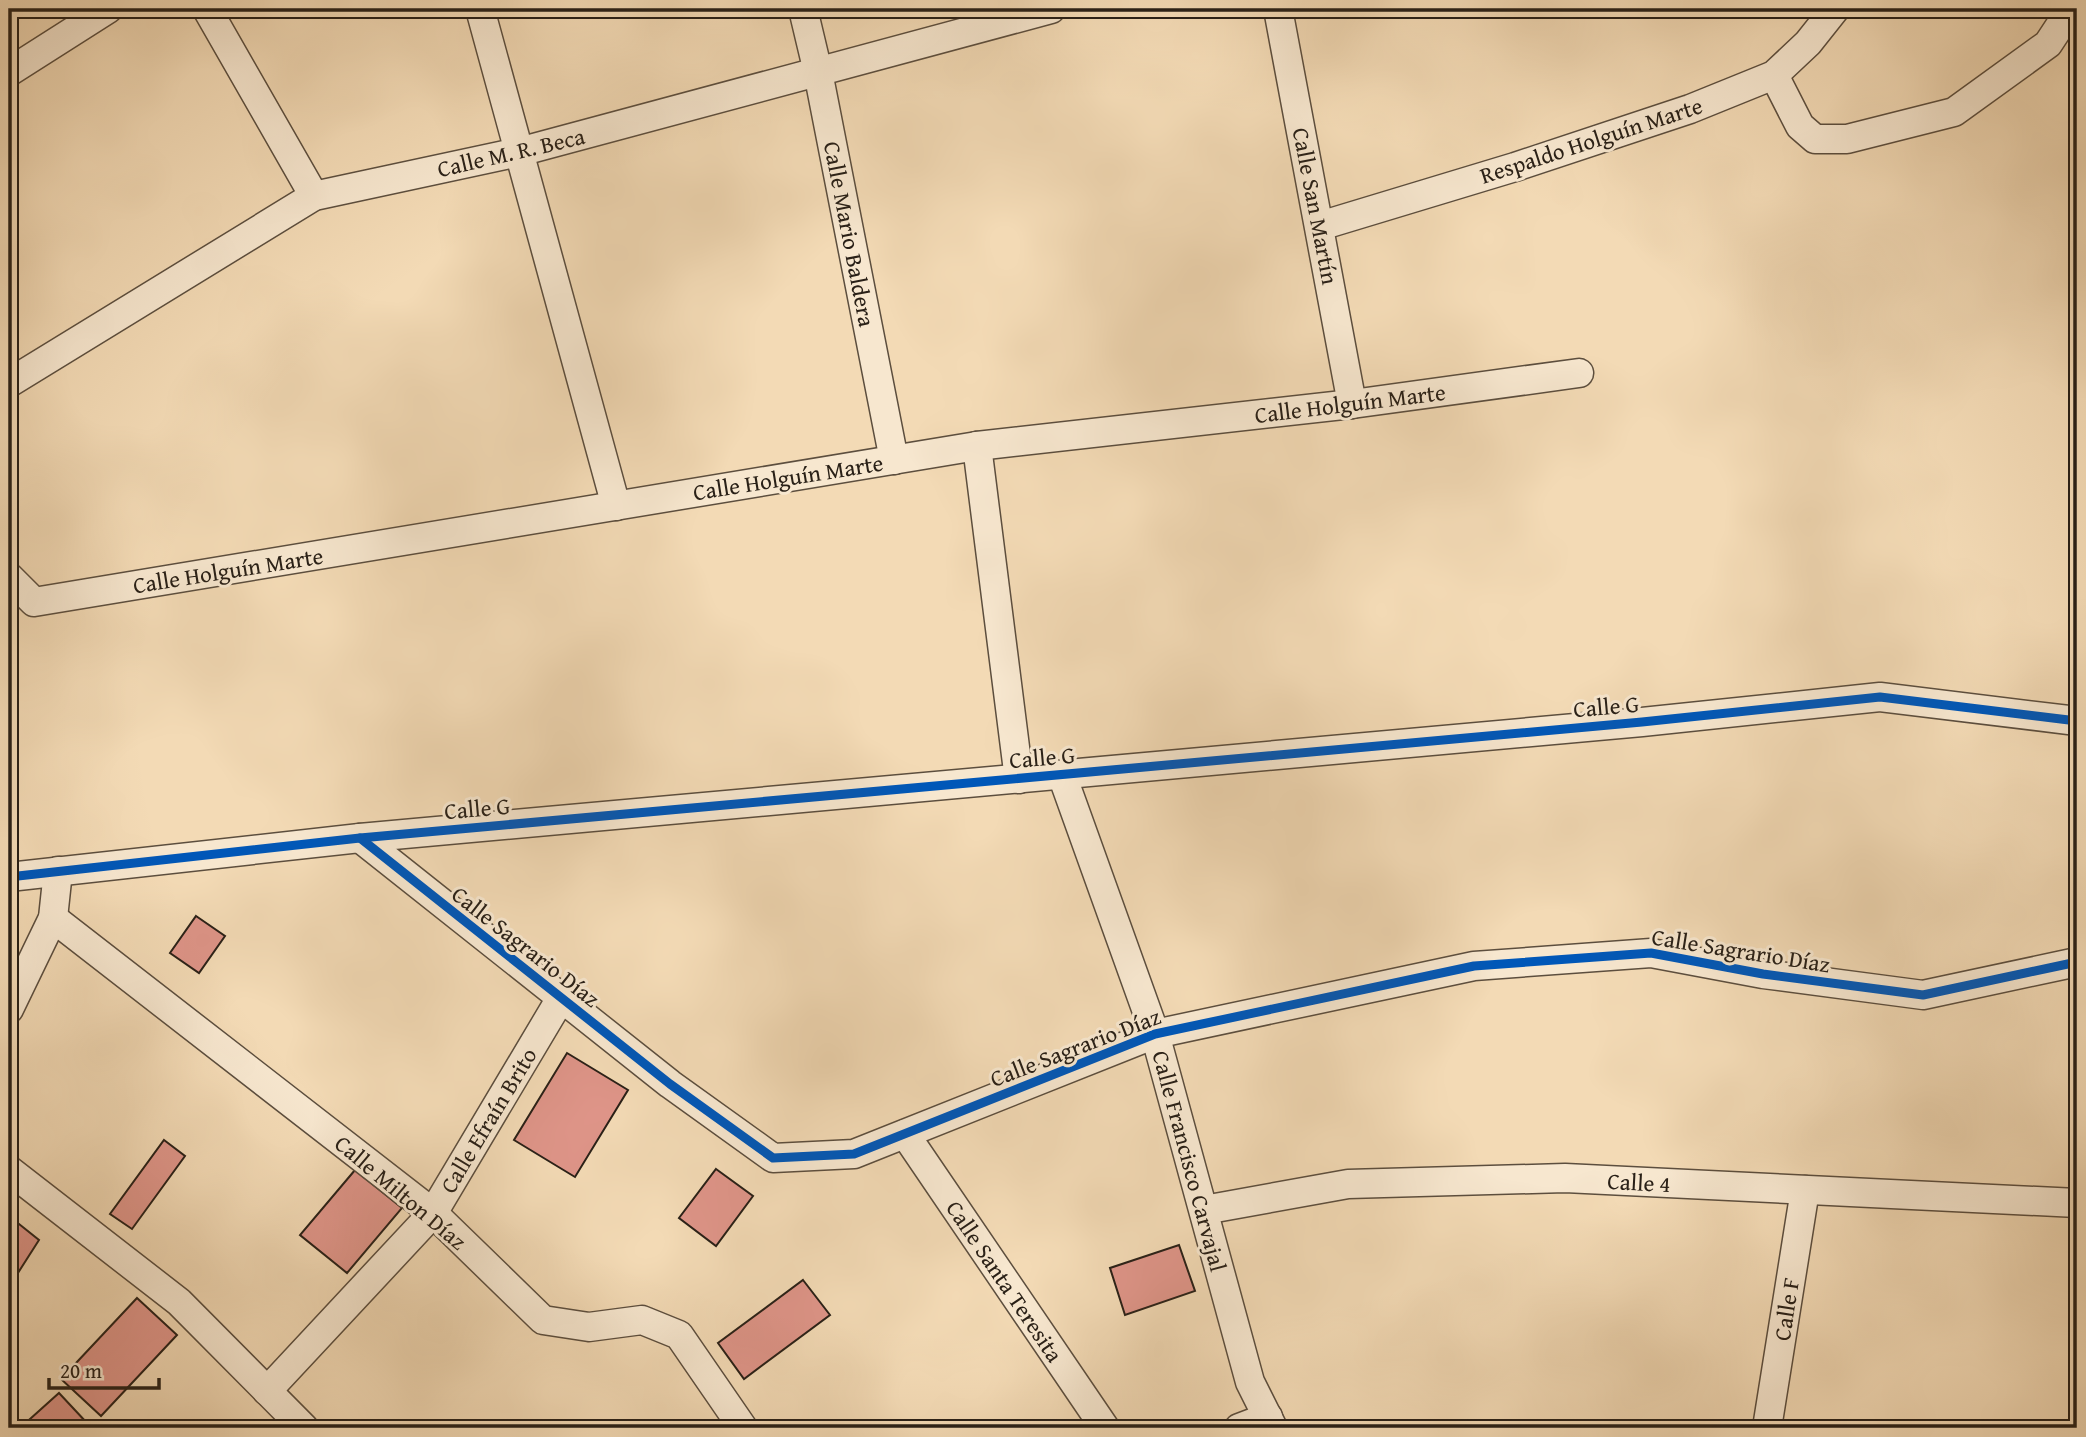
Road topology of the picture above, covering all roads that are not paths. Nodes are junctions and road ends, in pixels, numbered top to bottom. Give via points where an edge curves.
1 (108, 9) edge
2 (207, 9) edge
3 (480, 9) edge
4 (803, 9) edge
5 (1051, 9) edge
6 (1278, 9) edge
7 (1835, 9) edge
8 (2071, 9) edge
9 (9, 72) edge
10 (818, 72) junction
11 (1774, 75) junction
12 (520, 152) junction
13 (314, 196) junction
14 (1320, 226) junction
15 (1579, 373) dead end
16 (9, 383) edge
17 (1352, 404) junction
18 (977, 446) junction
19 (894, 460) junction
20 (616, 506) junction
21 (9, 577) edge
22 (2077, 721) edge
23 (1062, 775) junction
24 (1018, 779) junction
25 (360, 838) junction
26 (58, 871) junction
27 (9, 877) edge
28 (53, 918) junction
29 (2077, 962) edge
30 (561, 998) junction
31 (9, 1009) edge
32 (1155, 1034) junction
33 (905, 1134) junction
34 (9, 1170) edge
35 (1805, 1190) junction
36 (2077, 1203) edge
37 (1203, 1210) junction
38 (433, 1213) junction
39 (267, 1391) junction
40 (1270, 1423) edge
41 (304, 1428) edge
42 (743, 1428) edge
43 (1105, 1428) edge
44 (1239, 1428) edge
45 (1767, 1428) edge

1 - 9 street
2 - 13 street
3 - 12 street
4 - 10 street, Calle Mario Baldera
5 - 10 street, Calle M. R. Beca
6 - 14 street, Calle San Martín
7 - 11 street, Respaldo Holguín Marte
8 - 11 street via 2048,44 1954,112 1847,139 1815,139 1807,133
10 - 12 street, Calle M. R. Beca
10 - 19 street, Calle Mario Baldera
11 - 14 street, Respaldo Holguín Marte via 1690,109
12 - 13 street, Calle M. R. Beca
12 - 20 street
13 - 16 street, Calle M. R. Beca
14 - 17 street, Calle San Martín
15 - 17 street, Calle Holguín Marte
17 - 18 street, Calle Holguín Marte
18 - 19 street, Calle Holguín Marte
18 - 24 street
19 - 20 street, Calle Holguín Marte
20 - 21 street, Calle Holguín Marte via 34,601
22 - 23 street, Calle G via 1880,696
23 - 24 street, Calle G
23 - 32 street, Calle Francisco Carvajal
24 - 25 street, Calle G
25 - 26 street, Calle G
25 - 30 street, Calle Sagrario Díaz
26 - 27 street, Calle G
26 - 28 street
28 - 31 street
28 - 38 street, Calle Milton Díaz
29 - 32 street, Calle Sagrario Díaz via 1923,995 1763,974 1651,953 1474,966
30 - 33 street, Calle Sagrario Díaz via 773,1158 854,1154
30 - 38 street, Calle Efraín Brito
32 - 33 street, Calle Sagrario Díaz
32 - 37 street, Calle Francisco Carvajal
33 - 43 street, Calle Santa Teresita
34 - 39 street via 179,1303
35 - 36 street, Calle 4
35 - 37 street, Calle 4 via 1565,1178 1348,1184
35 - 45 street, Calle F
37 - 40 street, Calle Francisco Carvajal via 1250,1382
38 - 39 street, Calle Efraín Brito
38 - 42 street, Calle Milton Díaz via 543,1320 589,1327 642,1320 678,1335
39 - 41 street
40 - 44 street

